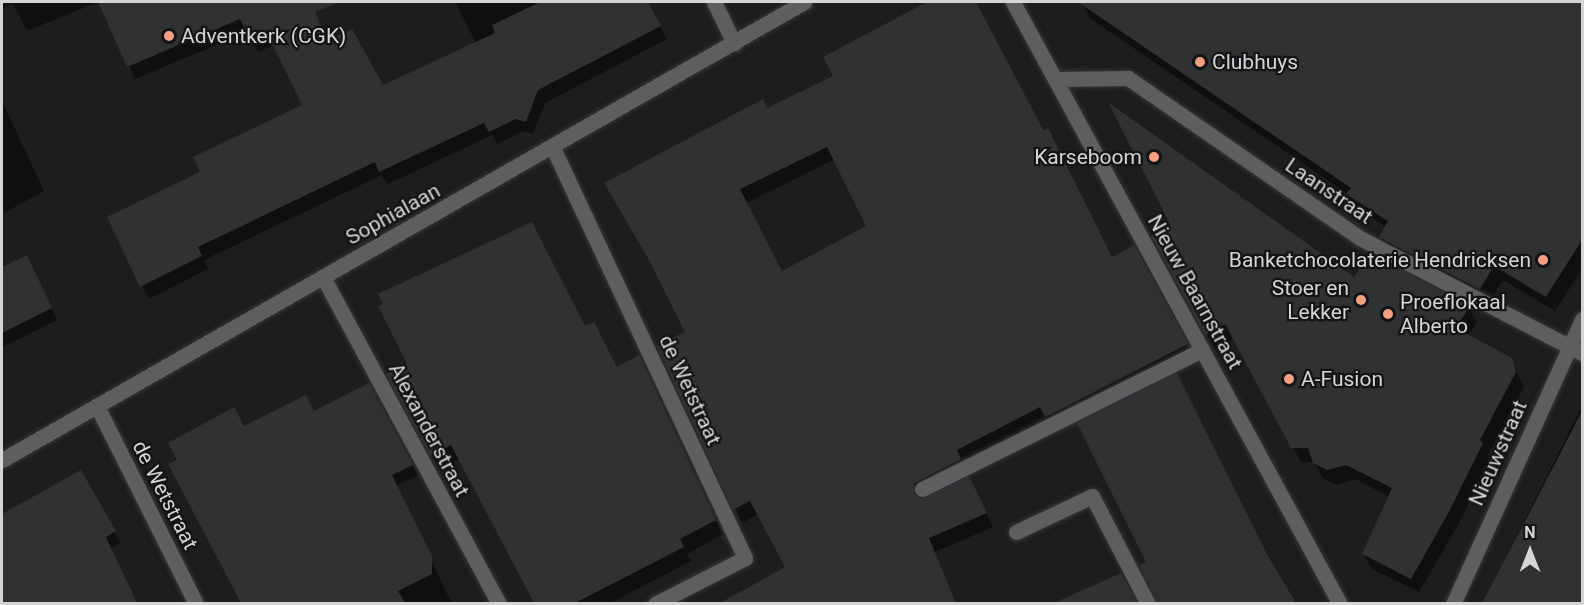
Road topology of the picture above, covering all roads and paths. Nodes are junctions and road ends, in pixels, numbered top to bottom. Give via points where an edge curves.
1 (714, 2) edge
2 (804, 2) edge
3 (1013, 2) edge
4 (734, 43) junction
5 (1055, 79) junction
6 (553, 148) junction
7 (323, 277) junction
8 (1582, 320) edge
9 (1202, 350) junction
10 (1575, 351) edge
11 (97, 406) junction
12 (2, 460) edge
13 (922, 489) dead end
14 (1016, 532) dead end
15 (196, 603) edge
16 (499, 603) edge
17 (655, 603) edge
18 (1148, 603) edge
19 (1340, 603) edge
20 (1453, 603) edge

1 - 4 street
2 - 4 street, Sophialaan
3 - 5 street, Nieuw Baarnstraat
4 - 6 street, Sophialaan
5 - 9 street, Nieuw Baarnstraat
5 - 10 street, Laanstraat via 1128,78 1360,238
6 - 7 street, Sophialaan
6 - 17 street, de Wetstraat via 745,558
7 - 11 street, Sophialaan
7 - 16 street, Alexanderstraat
8 - 10 street, Nieuwstraat
9 - 13 street
9 - 19 street, Nieuw Baarnstraat
10 - 20 street, Nieuwstraat
11 - 12 street, Sophialaan
11 - 15 street, de Wetstraat
14 - 18 street via 1092,496

